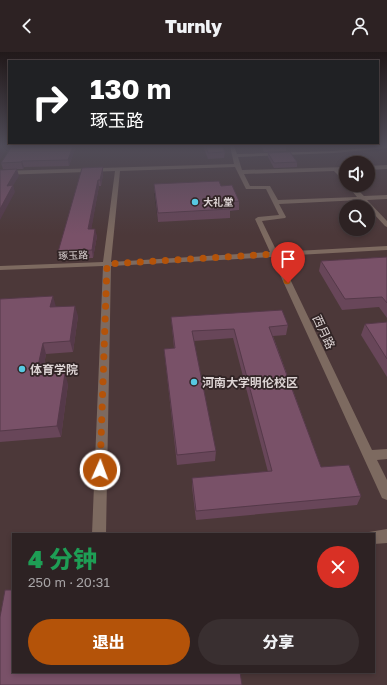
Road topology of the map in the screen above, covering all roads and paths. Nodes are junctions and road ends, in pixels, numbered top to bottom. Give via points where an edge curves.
1 (117, 176) edge
2 (243, 176) edge
3 (356, 192) edge
4 (387, 197) edge
5 (362, 198) junction
6 (275, 202) junction
7 (387, 225) edge
8 (387, 248) edge
9 (274, 254) junction
10 (107, 264) junction
11 (0, 268) edge
12 (387, 454) edge
13 (369, 455) junction
14 (387, 494) edge
15 (99, 533) edge
16 (387, 536) edge
17 (375, 537) edge

1 - 10 lane
2 - 6 lane via 248,188 268,187
3 - 5 lane
4 - 5 lane
5 - 6 lane
5 - 7 lane
6 - 9 lane, 西月路 via 283,217 258,219
8 - 9 lane, 琢玉路
9 - 10 lane, 琢玉路
9 - 13 lane, 西月路
10 - 11 lane, 琢玉路
10 - 15 lane
12 - 13 lane
13 - 14 lane, 西月路
16 - 17 lane

